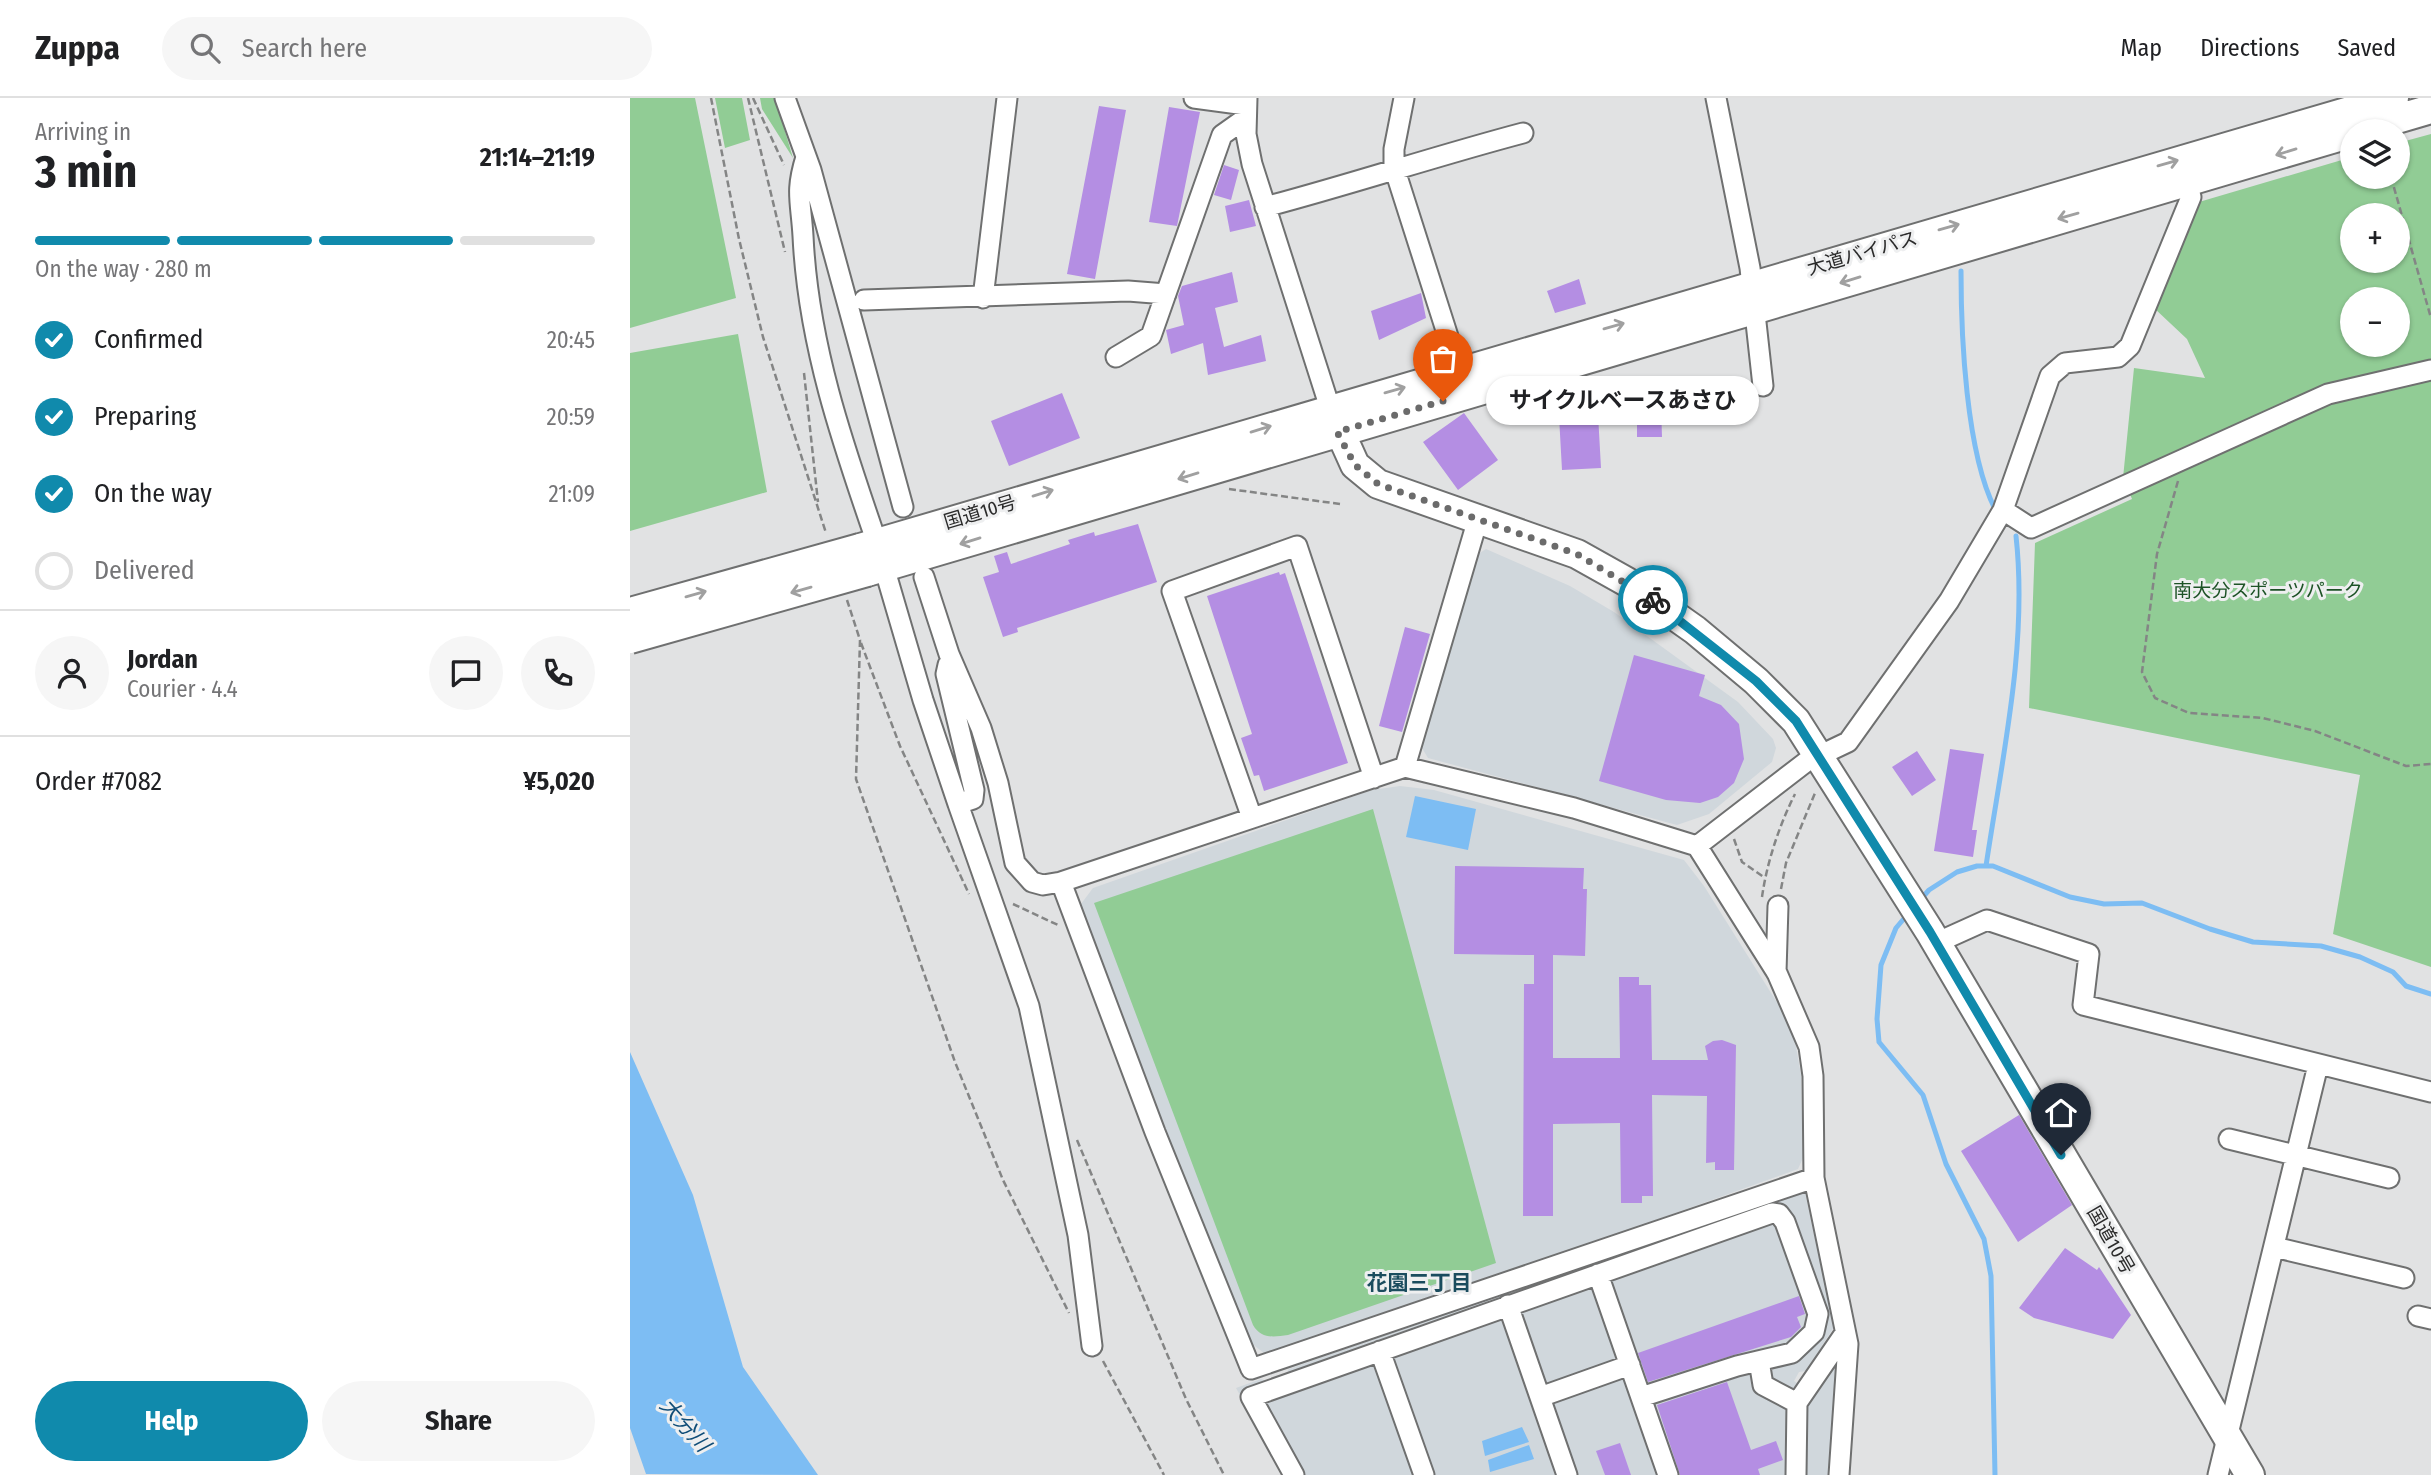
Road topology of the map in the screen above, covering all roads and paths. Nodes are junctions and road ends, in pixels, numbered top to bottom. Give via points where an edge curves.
1 (711, 98) edge
2 (748, 98) edge
3 (753, 98) edge
4 (785, 98) edge
5 (1007, 98) edge
6 (1194, 98) edge
7 (1404, 98) edge
8 (1716, 98) edge
9 (2394, 98) edge
10 (1240, 104) edge
11 (2431, 110) edge
12 (2400, 119) edge
13 (1523, 133) dead end
14 (2340, 136) edge
15 (806, 157) junction
16 (1394, 167) junction
17 (2187, 181) junction
18 (797, 185) junction
19 (2394, 189) edge
20 (1265, 207) junction
21 (787, 260) dead end
22 (1166, 294) junction
23 (1754, 297) junction
24 (983, 298) junction
25 (864, 300) dead end
26 (2431, 318) edge
27 (1116, 357) dead end
28 (804, 366) dead end
29 (2431, 370) edge
30 (1460, 371) junction
31 (1763, 386) dead end
32 (1330, 425) junction
33 (2180, 473) dead end
34 (1225, 489) dead end
35 (1340, 504) dead end
36 (903, 507) dead end
37 (818, 509) junction
38 (2003, 510) junction
39 (1475, 529) junction
40 (827, 535) dead end
41 (872, 557) junction
42 (924, 577) dead end
43 (843, 587) dead end
44 (630, 612) edge
45 (630, 639) edge
46 (859, 640) junction
47 (949, 654) junction
48 (1816, 755) junction
49 (2431, 764) edge
50 (1405, 767) junction
51 (1374, 778) junction
52 (1798, 788) dead end
53 (1817, 791) dead end
54 (958, 804) junction
55 (1252, 818) junction
56 (1734, 838) dead end
57 (1697, 846) junction
58 (1765, 877) junction
59 (1061, 882) junction
60 (1770, 903) junction
61 (1012, 904) dead end
62 (997, 917) junction
63 (1061, 929) dead end
64 (1933, 938) junction
65 (1777, 973) junction
66 (2318, 1065) junction
67 (2431, 1092) edge
68 (1074, 1134) dead end
69 (2229, 1139) dead end
70 (2296, 1156) junction
71 (1814, 1178) junction
72 (2389, 1178) dead end
73 (2274, 1247) junction
74 (1598, 1274) junction
75 (2404, 1278) dead end
76 (1508, 1306) junction
77 (1071, 1317) dead end
78 (1845, 1333) junction
79 (1092, 1346) joint
80 (1380, 1351) junction
81 (1759, 1361) junction
82 (1630, 1365) junction
83 (1540, 1397) junction
84 (1641, 1398) junction
85 (1797, 1404) junction
86 (2227, 1438) junction
87 (1164, 1475) edge
88 (1224, 1475) edge
89 (1294, 1475) edge
90 (1424, 1475) edge
91 (1567, 1475) edge
92 (1668, 1475) edge
93 (1796, 1475) edge
94 (1839, 1475) edge
95 (2218, 1475) edge
96 (2250, 1475) edge

1 - 37 path via 763,337
2 - 21 path
3 - 18 path
4 - 15 street
5 - 24 street
6 - 10 street
7 - 16 street
8 - 23 street
23 -> 9 highway, 大道バイパス
10 - 20 street
10 - 22 street via 1222,135
11 - 12 highway, 大道バイパス
13 - 16 street
14 -> 17 highway, 大道バイパス
15 - 18 street
15 - 36 street
16 - 20 street
16 - 30 street
17 -> 23 highway, 大道バイパス
17 - 38 street via 2191,197 2130,346 2118,358 2065,363 2050,376
18 - 41 street via 811,325
19 - 26 path
20 - 32 street
22 - 24 street via 1128,291
22 - 27 street via 1151,336
30 -> 23 highway, 大道バイパス
23 - 31 street
23 - 32 highway, 大道バイパス
24 - 25 street
28 - 37 path
29 - 38 street via 2328,394 2031,528
32 -> 30 highway, 大道バイパス
32 - 39 highway, 国道10号 via 1347,475 1365,490
32 - 41 highway, 国道10号
32 - 48 highway, 国道10号 via 1355,465 1378,484 1577,554 1627,582 1756,681 1796,721
33 - 49 path via 2157,554 2142,672 2155,698 2189,713 2263,719 2315,731 2406,766
34 - 35 path
37 - 40 path
38 - 48 street via 1949,601 1848,742
39 - 48 highway, 国道10号 via 1569,569 1618,598 1741,685
39 - 50 street
44 -> 41 highway, 国道10号, bridge
41 -> 45 highway, 国道10号, bridge
41 - 54 street
42 - 47 street
43 - 46 path
46 - 62 path via 900,746 980,918
46 - 77 path via 856,779 955,1062 1003,1180
47 - 54 street via 946,674 974,790 973,799
47 - 59 street via 981,728 1014,863 1032,881 1043,885
48 - 57 street
48 - 64 highway, 国道10号
50 - 51 street
50 - 57 street via 1574,808
51 - 55 street
51 - 55 street via 1297,546 1172,591
52 - 58 path
53 - 60 path
54 - 62 street
55 - 59 street
56 - 58 path via 1742,862
57 - 65 street
58 - 60 path
59 - 71 street via 1251,1369
60 - 65 street
61 - 63 path via 1054,920
62 - 79 street via 1029,1006 1078,1236
64 - 66 street via 1987,920 2019,928 2089,954 2083,1005
64 - 86 highway, 国道10号
65 - 71 street via 1809,1047
66 - 67 street
66 - 70 street
68 - 88 path via 1186,1399
69 - 70 street
70 - 72 street
70 - 73 street
71 - 78 street
73 - 75 street
73 - 86 street
74 - 76 street
74 - 81 street via 1779,1214 1818,1318 1808,1340 1792,1353
74 - 82 street
76 - 80 street
76 - 83 street
78 - 85 street
78 - 94 street
79 - 87 path via 1111,1372
80 - 89 street via 1251,1396
80 - 90 street
81 - 84 street
81 - 85 street via 1763,1385
82 - 83 street
82 - 84 street
83 - 91 street
84 - 92 street
85 - 93 street
86 - 95 street
86 - 96 highway, 国道10号

